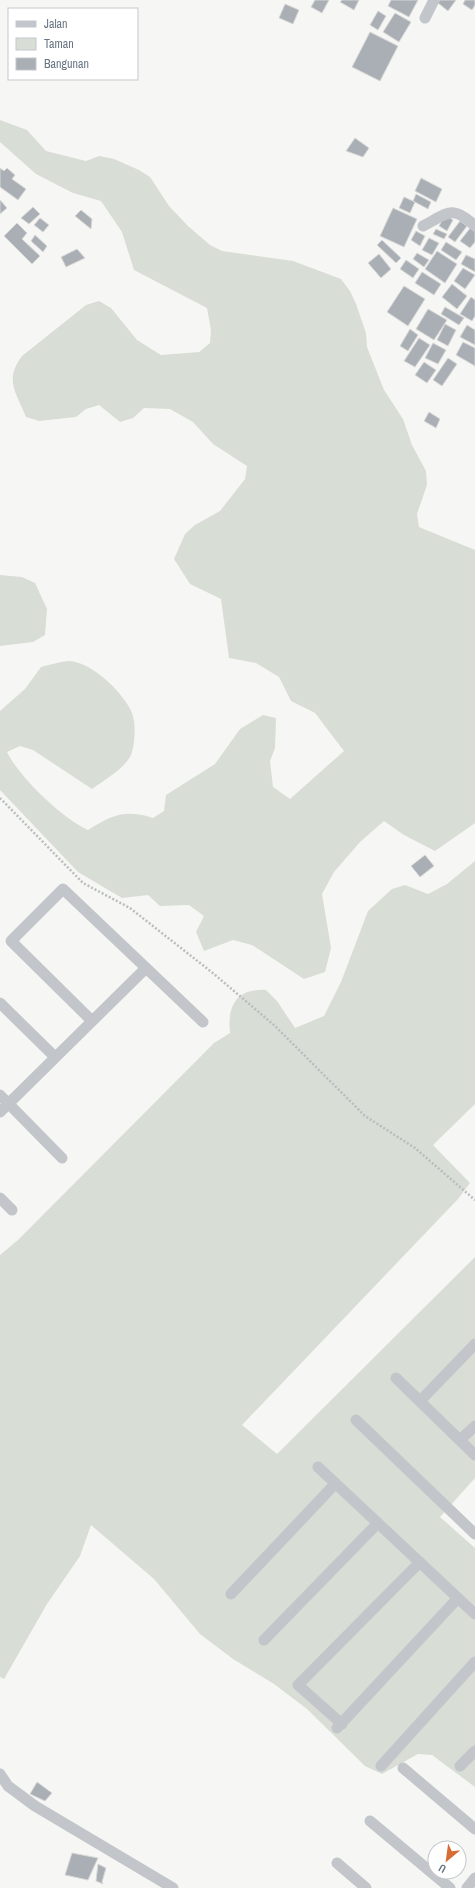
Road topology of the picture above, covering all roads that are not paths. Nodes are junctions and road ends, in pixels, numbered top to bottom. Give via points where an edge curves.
1 (434, 0) edge
2 (425, 18) dead end
3 (423, 226) dead end
4 (475, 226) edge
5 (146, 968) junction
6 (0, 1003) edge
7 (92, 1021) junction
8 (203, 1022) dead end
9 (55, 1057) junction
10 (0, 1095) edge
11 (8, 1103) junction
12 (0, 1112) edge
13 (62, 1158) dead end
14 (0, 1198) edge
15 (12, 1210) dead end
16 (475, 1344) edge
17 (396, 1378) dead end
18 (420, 1401) junction
19 (356, 1420) dead end
20 (475, 1426) edge
21 (460, 1440) junction
22 (475, 1455) edge
23 (318, 1467) dead end
24 (335, 1484) junction
25 (378, 1523) junction
26 (475, 1534) edge
27 (420, 1562) junction
28 (231, 1594) dead end
29 (458, 1598) junction
30 (475, 1614) edge
31 (264, 1640) dead end
32 (475, 1662) edge
33 (475, 1751) edge
34 (381, 1766) dead end
35 (460, 1766) dead end
36 (403, 1768) dead end
37 (0, 1774) edge
38 (370, 1821) dead end
39 (475, 1829) edge
40 (337, 1863) dead end
41 (475, 1878) edge
42 (173, 1888) edge
43 (366, 1888) edge
44 (450, 1888) edge
45 (467, 1888) edge

1 - 2 street
3 - 4 street via 450,212 461,214
5 - 7 street
5 - 7 street via 63,889 11,941
5 - 8 street
6 - 9 street
7 - 9 street
9 - 11 street
10 - 11 street
11 - 12 street
11 - 13 street
14 - 15 street
16 - 18 street
17 - 18 street
18 - 21 street
19 - 26 street
20 - 21 street
21 - 22 street
23 - 24 street
24 - 25 street
24 - 28 street
25 - 27 street
25 - 31 street
27 - 29 street
27 - 29 street via 298,1685 339,1726
29 - 30 street
32 - 34 street
33 - 35 street
36 - 39 street
37 - 42 street via 8,1786 35,1806
38 - 44 street
40 - 43 street
41 - 45 street

